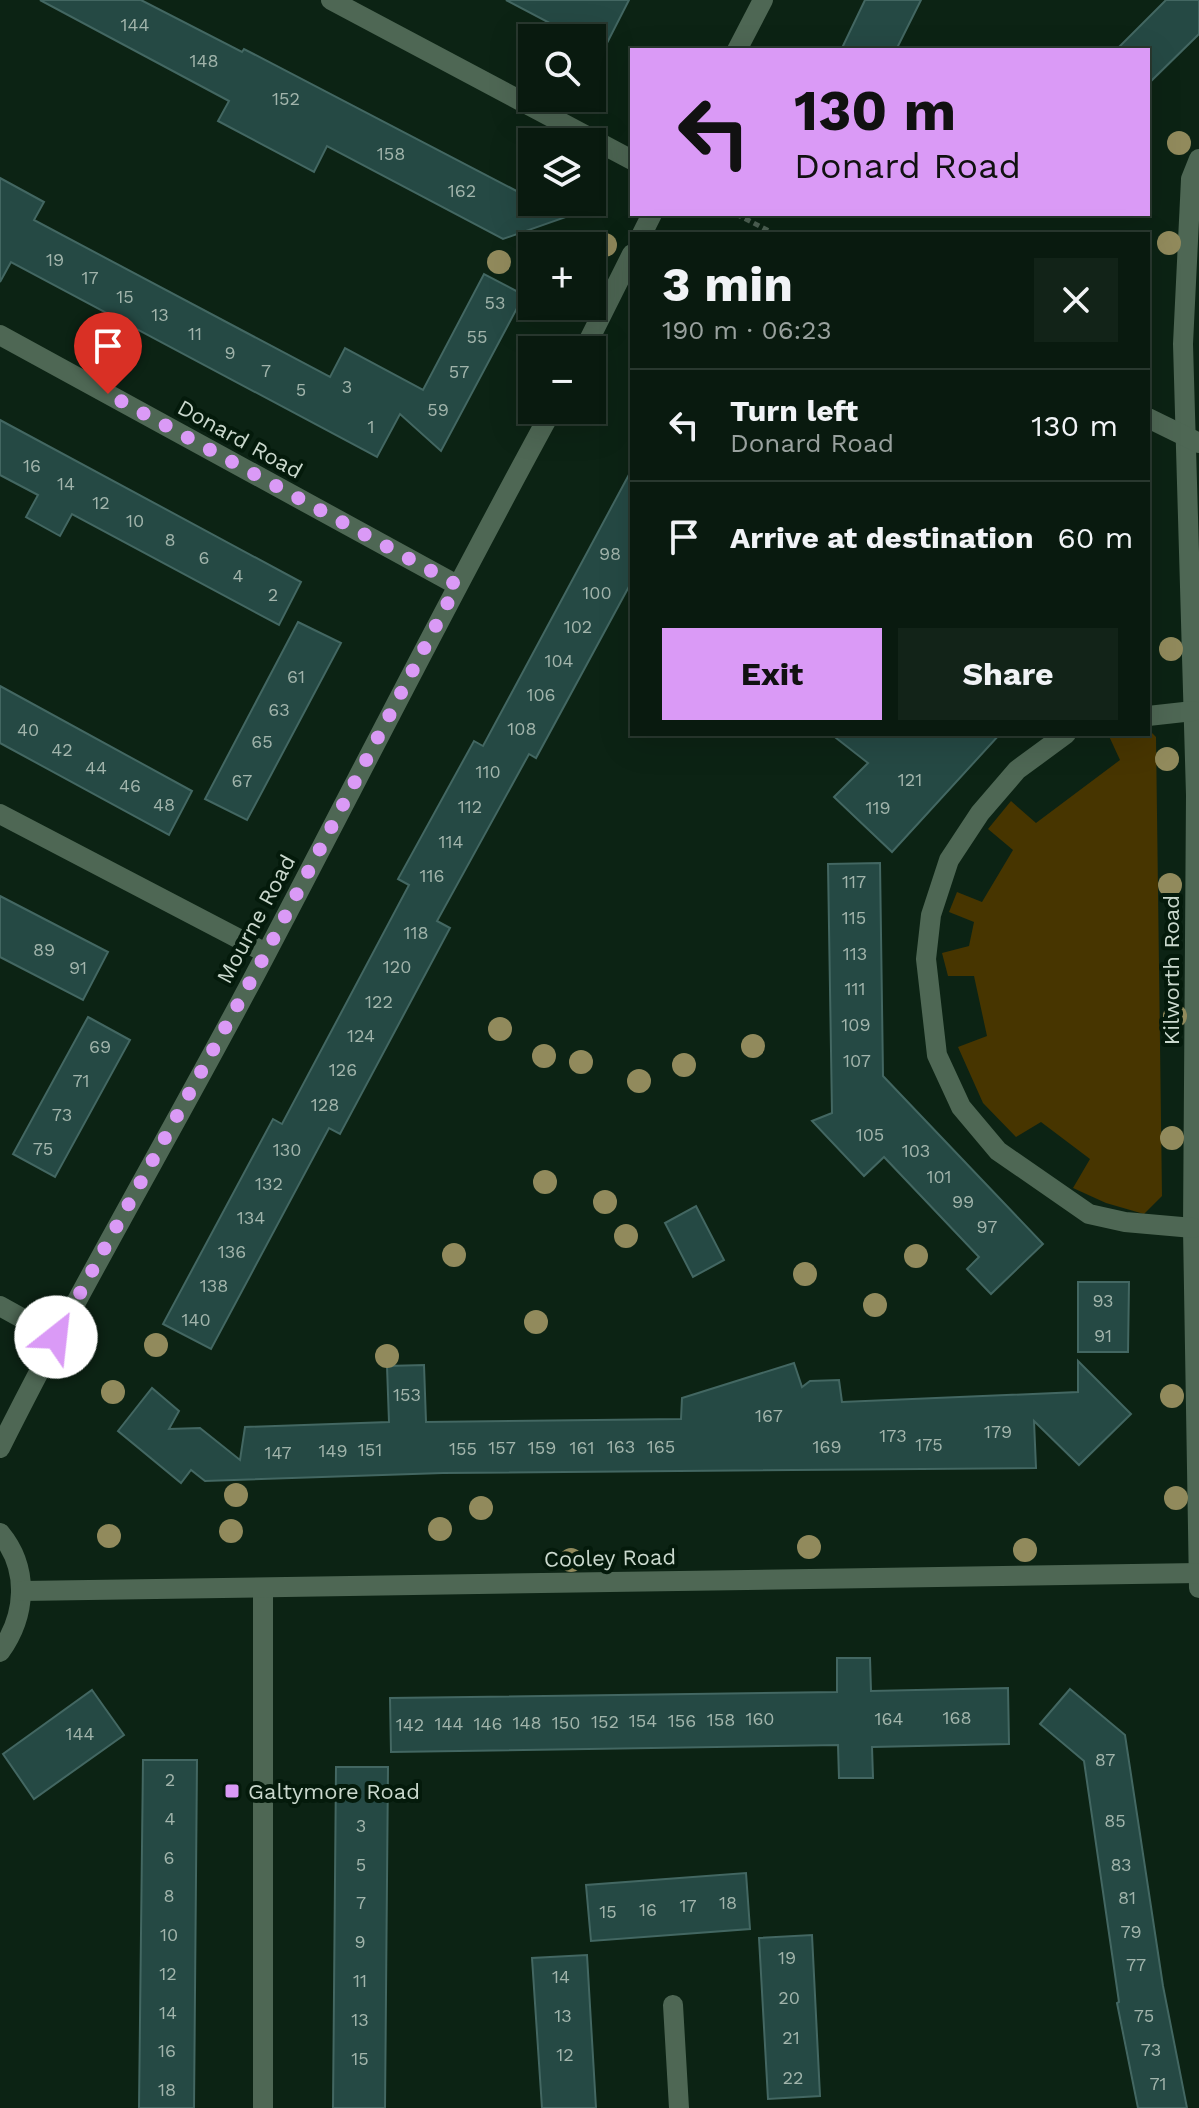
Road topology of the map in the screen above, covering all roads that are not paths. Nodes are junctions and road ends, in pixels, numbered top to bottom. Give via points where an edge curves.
1 (331, 0) edge
2 (763, 0) edge
3 (738, 48) edge
4 (630, 159) edge
5 (1199, 159) edge
6 (630, 258) edge
7 (0, 335) edge
8 (591, 336) edge
9 (1150, 419) edge
10 (544, 424) edge
11 (1192, 440) edge
12 (457, 585) junction
13 (1193, 711) junction
14 (1150, 716) edge
15 (1063, 736) edge
16 (0, 814) edge
17 (266, 953) junction
18 (1193, 1228) junction
19 (0, 1306) edge
20 (56, 1337) junction
21 (0, 1448) edge
22 (0, 1533) edge
23 (1199, 1573) edge
24 (263, 1588) junction
25 (1199, 1588) edge
26 (22, 1591) junction
27 (0, 1652) edge
28 (673, 2005) dead end
29 (263, 2108) edge
30 (679, 2108) edge

1 - 4 street
2 - 3 street
5 - 11 street, Kilworth Road via 1191,179 1183,344
6 - 8 street
7 - 12 street, Donard Road
9 - 11 street
10 - 12 street, Mourne Road
11 - 13 street, Kilworth Road
12 - 17 street, Mourne Road
13 - 14 street
13 - 18 street, Kilworth Road
15 - 18 street via 1017,770 949,860 931,915 926,959 937,1055 961,1107 998,1151 1089,1214
16 - 17 street
17 - 20 street, Mourne Road
18 - 23 street, Kilworth Road
19 - 20 street
20 - 21 street, Mourne Road
22 - 26 street via 19,1566
23 - 24 street, Cooley Road
23 - 25 street, Kilworth Road
24 - 26 street, Cooley Road
24 - 29 street
26 - 27 street via 13,1633
28 - 30 street

